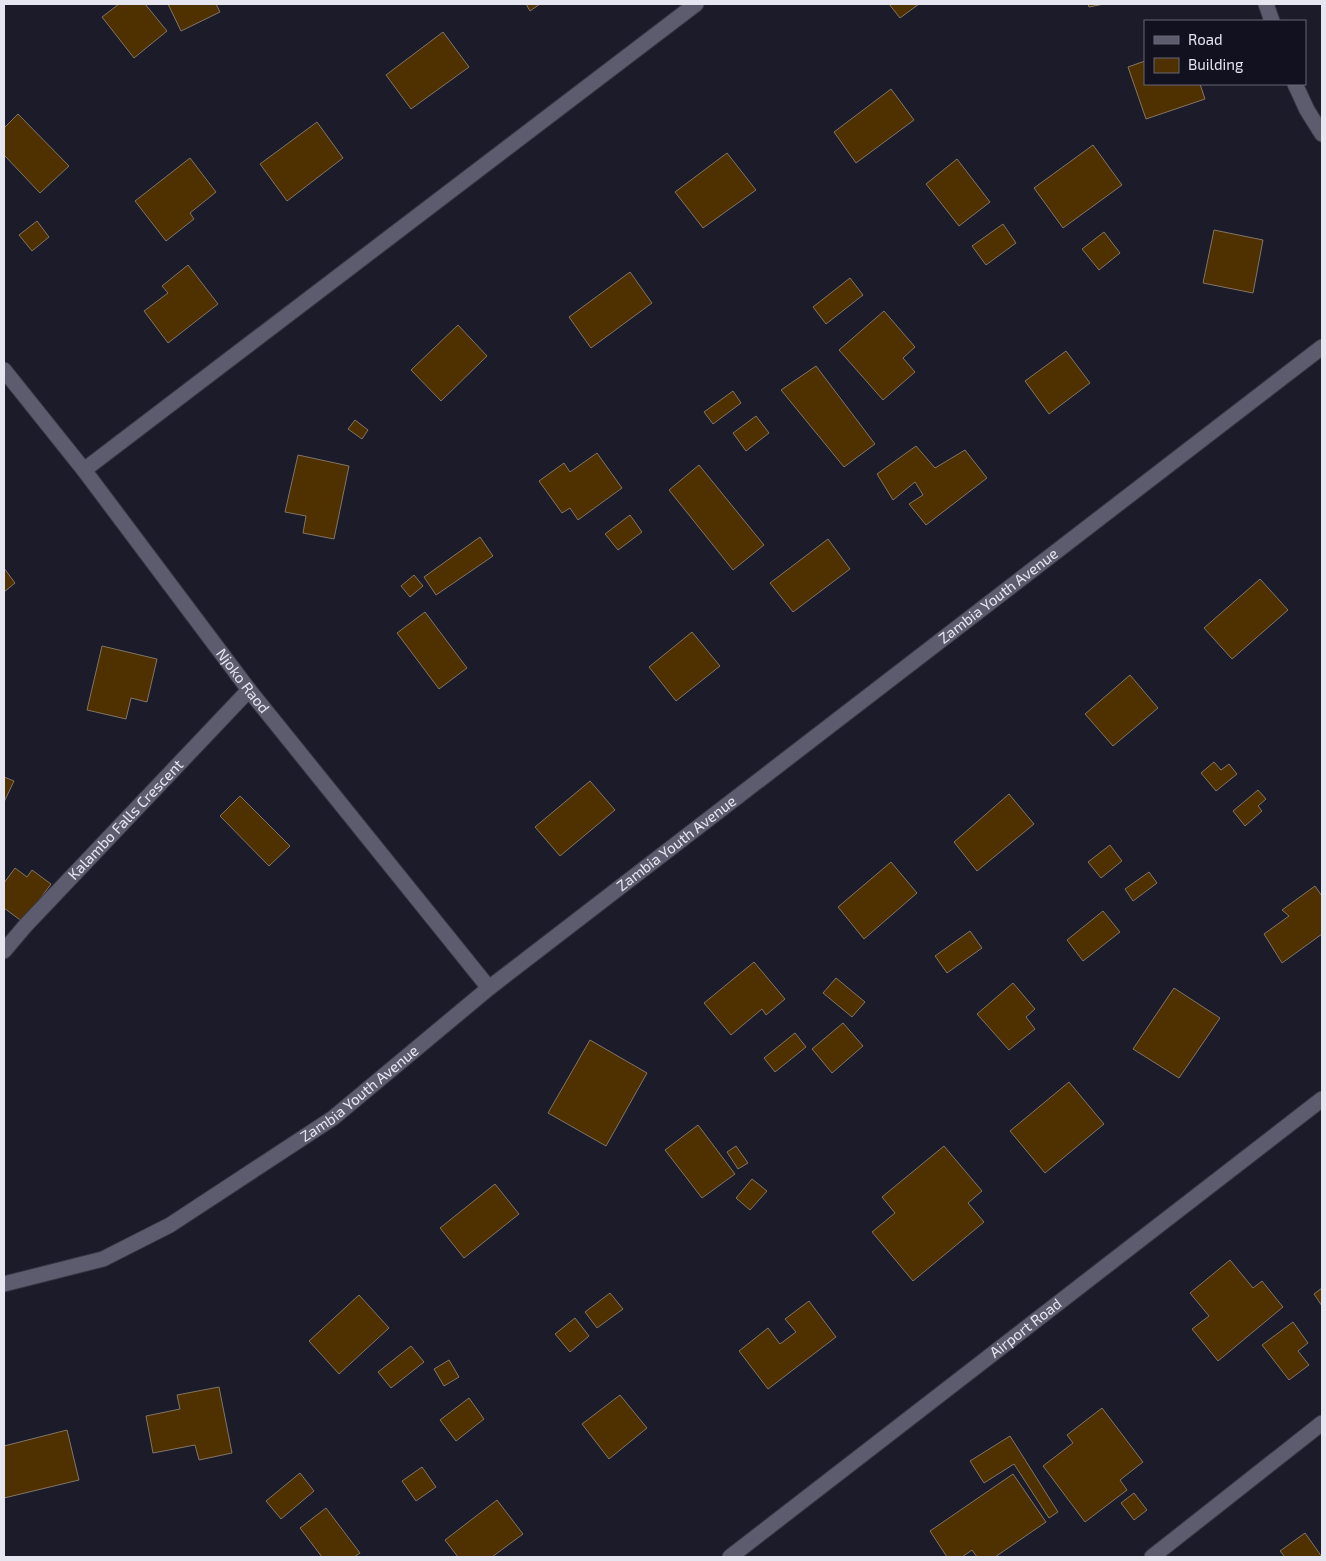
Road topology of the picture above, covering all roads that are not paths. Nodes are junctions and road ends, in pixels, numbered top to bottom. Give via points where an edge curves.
1 (696, 4) edge
2 (1266, 4) edge
3 (1272, 20) edge
4 (1295, 85) edge
5 (1322, 134) edge
6 (1322, 347) edge
7 (4, 370) edge
8 (84, 470) junction
9 (249, 690) junction
10 (4, 951) edge
11 (489, 988) junction
12 (1322, 1099) edge
13 (4, 1284) edge
14 (1322, 1423) edge
15 (730, 1557) edge
16 (1152, 1557) edge

1 - 8 street
2 - 3 street
4 - 5 street
6 - 11 street, Zambia Youth Avenue
7 - 8 street, Njoko Raod
8 - 9 street, Njoko Raod
9 - 10 street, Kalambo Falls Crescent
9 - 11 street, Njoko Raod
11 - 13 street, Zambia Youth Avenue via 333,1118 170,1225 103,1259
12 - 15 street, Airport Road
14 - 16 street

